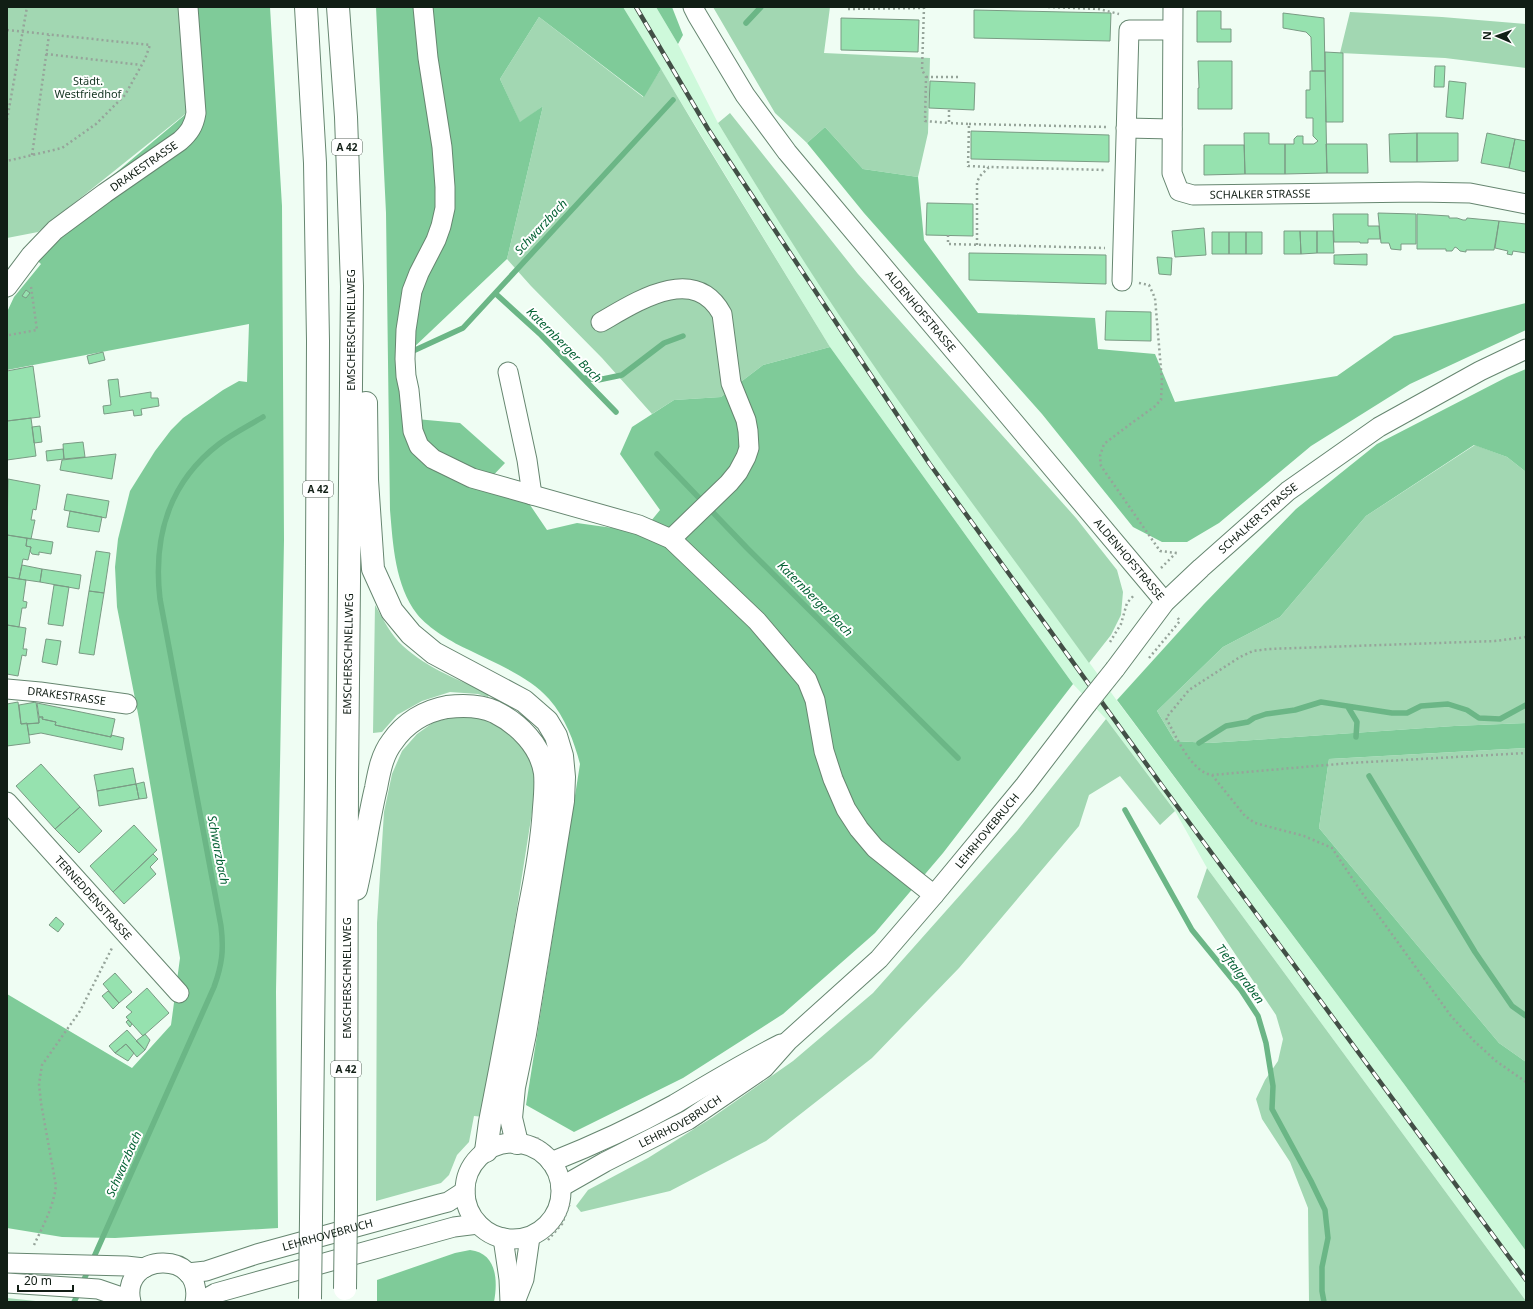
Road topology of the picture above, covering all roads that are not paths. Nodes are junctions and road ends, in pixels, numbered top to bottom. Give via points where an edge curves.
1 (188, 7) edge
2 (306, 7) edge
3 (338, 7) edge
4 (423, 7) edge
5 (693, 7) edge
6 (1173, 7) edge
7 (1172, 30) junction
8 (1126, 127) junction
9 (1172, 128) junction
10 (1526, 204) edge
11 (1122, 282) road end
12 (352, 286) junction
13 (7, 288) edge
14 (601, 322) dead end
15 (1526, 349) edge
16 (508, 372) dead end
17 (532, 495) junction
18 (676, 534) junction
19 (1165, 602) junction
20 (7, 689) edge
21 (127, 704) dead end
22 (7, 802) edge
23 (934, 895) junction
24 (347, 929) junction
25 (179, 993) dead end
26 (788, 1041) junction
27 (515, 1134) junction
28 (486, 1151) junction
29 (552, 1154) junction
30 (561, 1187) junction
31 (465, 1191) junction
32 (478, 1224) junction
33 (530, 1237) junction
34 (503, 1238) junction
35 (7, 1263) edge
36 (144, 1268) junction
37 (188, 1274) junction
38 (7, 1283) edge
39 (345, 1296) edge
40 (310, 1300) edge
41 (131, 1301) edge
42 (196, 1302) edge
43 (200, 1302) edge
44 (510, 1302) edge
45 (516, 1302) edge

1 - 13 street, DRAKESTRASSE via 196,113 195,122 189,132 55,230 31,255
2 - 40 highway, A 42, bridge via 315,163 318,349
3 - 12 highway, EMSCHERSCHNELLWEG / A 42 via 346,117
4 - 17 street via 442,148 445,208 438,233 412,291 407,318 404,359 413,431 419,446 432,459 472,478
5 - 19 street, ALDENHOFSTRASSE via 745,94 787,152
6 - 7 street, SCHALKER STRASSE
7 - 8 street via 1129,30
7 - 9 street, SCHALKER STRASSE
8 - 9 street
8 - 11 street
9 - 10 street, SCHALKER STRASSE via 1172,173 1179,191 1193,195 1418,192 1470,194
12 - 24 highway, EMSCHERSCHNELLWEG / A 42 via 346,778
12 - 27 highway via 365,348 367,480 373,569 392,611 411,634 434,653 524,701 547,721 556,736 562,756 563,801 525,1034 514,1086 511,1118
14 - 18 street via 646,297 681,288 702,292 716,304 722,314 731,383 746,420 749,439 746,457 729,483
15 - 19 street, SCHALKER STRASSE via 1480,371 1379,427 1288,491
16 - 17 street
17 - 18 street
18 - 23 street via 757,621 807,680 815,700 832,779 859,829 875,848
19 - 23 street, LEHRHOVEBRUCH, bridge via 1025,785
20 - 21 street, DRAKESTRASSE
22 - 25 street, TERNEDDENSTRASSE
23 - 26 street, LEHRHOVEBRUCH via 879,959
24 - 28 highway via 382,759 391,742 418,717 437,709 477,706 508,718 523,731 537,751 545,772 545,794 542,842
24 - 39 highway, EMSCHERSCHNELLWEG / A 42, bridge
26 - 29 street, LEHRHOVEBRUCH via 598,1144
26 - 30 street, LEHRHOVEBRUCH via 764,1068 688,1120
27 - 28 street via 501,1145
27 - 29 street via 542,1153
28 - 31 street via 469,1171
29 - 30 street
30 - 33 street via 559,1203 553,1217 543,1229
31 - 32 street via 469,1210
31 - 37 street, LEHRHOVEBRUCH via 448,1202
32 - 34 street via 493,1235
32 - 43 street via 454,1227 216,1293
33 - 34 street
33 - 45 street via 524,1279
34 - 44 street
35 - 36 street
36 - 37 street via 155,1263 167,1262
36 - 41 street via 133,1282
37 - 42 street via 196,1289
38 - 41 street via 98,1289

